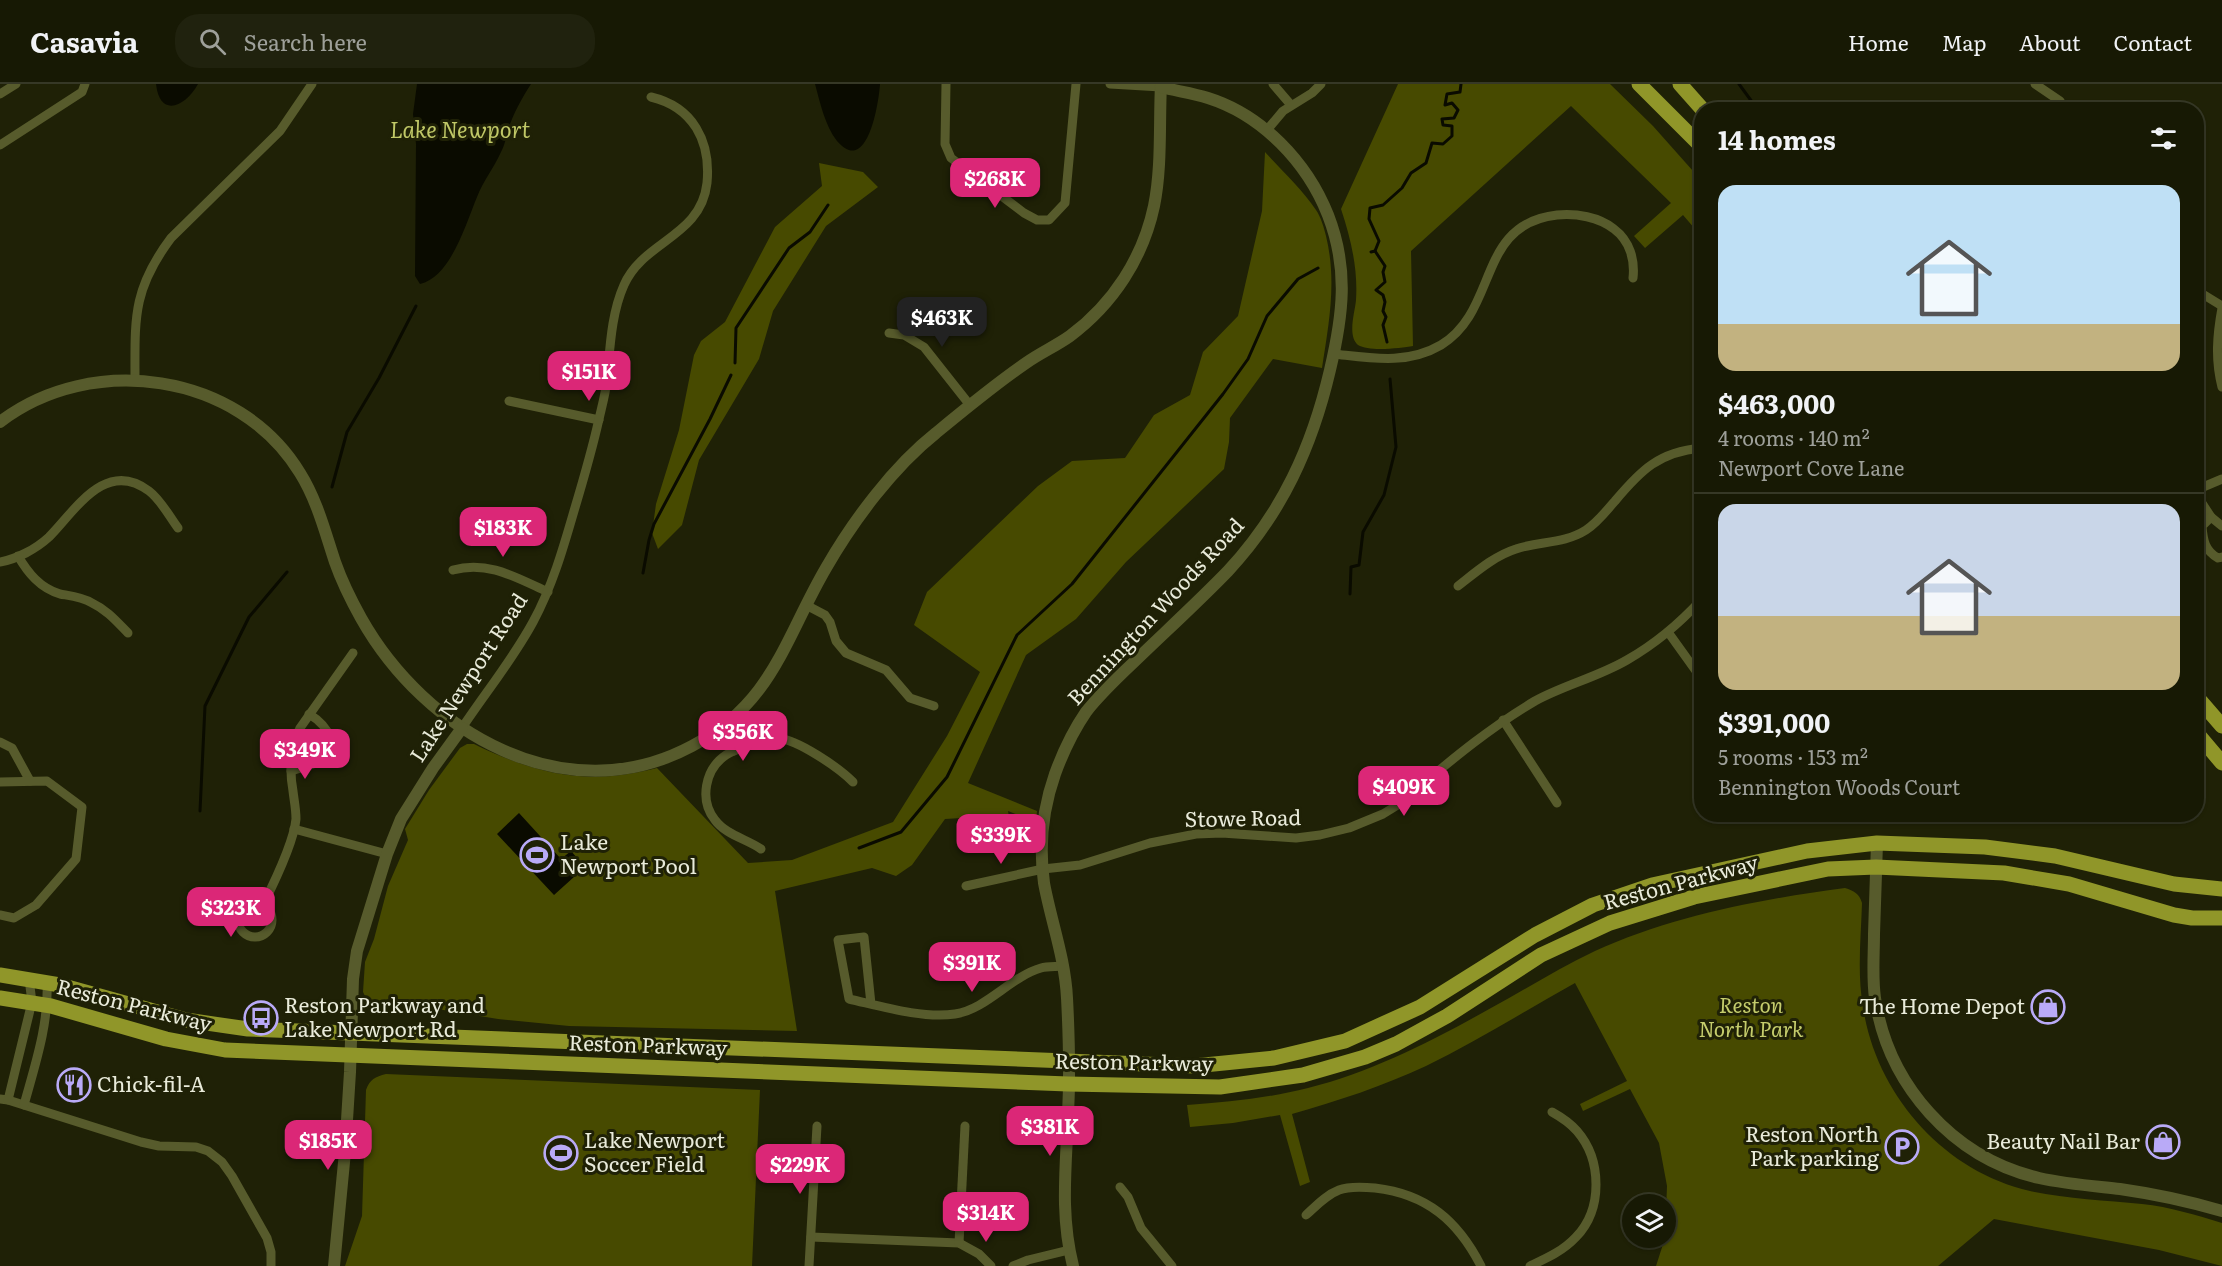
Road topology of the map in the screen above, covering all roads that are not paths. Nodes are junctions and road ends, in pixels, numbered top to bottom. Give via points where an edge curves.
1 (16, 84) edge
2 (85, 84) edge
3 (312, 84) edge
4 (945, 84) edge
5 (1076, 84) edge
6 (1110, 84) edge
7 (1273, 84) edge
8 (1320, 84) edge
9 (1639, 84) edge
10 (1680, 84) edge
11 (2035, 84) edge
12 (1161, 86) edge
13 (0, 94) edge
14 (651, 97) dead end
15 (1696, 102) edge
16 (2061, 102) edge
17 (1291, 105) junction
18 (1267, 130) junction
19 (1694, 139) edge
20 (0, 145) edge
21 (1633, 278) dead end
22 (2204, 295) edge
23 (2222, 307) edge
24 (889, 333) dead end
25 (1334, 354) junction
26 (135, 381) junction
27 (2222, 387) edge
28 (509, 401) dead end
29 (969, 404) junction
30 (599, 420) junction
31 (0, 422) edge
32 (1694, 449) edge
33 (2222, 479) edge
34 (2204, 488) edge
35 (2204, 505) edge
36 (2211, 517) junction
37 (2204, 524) edge
38 (2222, 526) edge
39 (178, 528) dead end
40 (2204, 543) edge
41 (18, 556) junction
42 (2222, 557) edge
43 (0, 562) edge
44 (453, 570) dead end
45 (1458, 586) dead end
46 (548, 592) junction
47 (806, 605) junction
48 (1694, 607) edge
49 (1668, 632) junction
50 (128, 633) dead end
51 (353, 653) dead end
52 (1694, 668) edge
53 (2204, 705) edge
54 (934, 706) dead end
55 (309, 714) junction
56 (1503, 720) junction
57 (2222, 726) edge
58 (462, 728) junction
59 (720, 729) junction
60 (0, 742) edge
61 (2204, 742) edge
62 (734, 751) junction
63 (2222, 763) edge
64 (291, 771) junction
65 (30, 781) junction
66 (0, 782) edge
67 (853, 782) dead end
68 (1557, 803) dead end
69 (294, 829) junction
70 (1877, 843) junction
71 (762, 849) dead end
72 (387, 854) junction
73 (1876, 867) junction
74 (1042, 869) junction
75 (966, 886) dead end
76 (2222, 888) edge
77 (263, 904) dead end
78 (0, 915) edge
79 (2222, 918) edge
80 (1064, 966) junction
81 (0, 975) edge
82 (29, 979) junction
83 (47, 982) junction
84 (0, 998) edge
85 (32, 1002) junction
86 (871, 1004) junction
87 (48, 1005) junction
88 (351, 1034) junction
89 (350, 1056) junction
90 (1068, 1062) junction
91 (1068, 1084) junction
92 (4, 1100) edge
93 (24, 1105) junction
94 (1552, 1112) dead end
95 (817, 1126) dead end
96 (965, 1126) dead end
97 (1120, 1187) dead end
98 (2222, 1211) edge
99 (1306, 1215) dead end
100 (811, 1237) junction
101 (959, 1243) junction
102 (1069, 1250) junction
103 (1553, 1261) edge
104 (271, 1266) edge
105 (334, 1266) edge
106 (809, 1266) edge
107 (991, 1266) edge
108 (1013, 1266) edge
109 (1073, 1266) edge
110 (1172, 1266) edge
111 (1481, 1266) edge
112 (1530, 1266) edge

1 - 13 street
2 - 20 street via 82,92
3 - 26 street via 280,131 159,254 137,308
4 - 5 street via 945,144 951,158 1037,220 1049,220 1065,203
6 - 12 street
7 - 17 street
8 - 17 street
9 - 19 main road
10 - 15 main road
11 - 16 street
12 - 18 street, Bennington Woods Road via 1208,98
12 - 29 street via 1154,206 1128,273 1085,324
14 - 30 street, Lake Newport Road via 676,105 692,121 704,147 707,183 690,221 636,264 627,277 617,306
17 - 18 street
18 - 25 street, Bennington Woods Road via 1302,167 1333,227 1343,291
21 - 25 street via 1628,246 1616,230 1580,215 1549,216 1521,228 1501,247 1475,307 1443,344 1395,360
22 - 23 street
23 - 27 street via 2217,334
24 - 29 street via 904,335 924,347
25 - 74 street, Bennington Woods Road via 1315,428 1269,519 1227,571 1102,693 1074,732 1053,778 1047,803
26 - 31 street via 75,386 28,404
26 - 58 street via 183,387 210,397 231,407 269,436 301,473 348,594 374,638 416,690
28 - 30 street
29 - 47 street via 927,439 873,500 832,558
30 - 46 street, Lake Newport Road
32 - 45 street via 1654,461 1584,531 1504,554
33 - 34 street
35 - 36 street
36 - 37 street
36 - 38 street
39 - 41 street via 148,490 126,482 111,482 90,492 48,538
40 - 42 street via 2211,554
41 - 43 street
41 - 50 street via 45,587 92,603 108,612
44 - 46 street via 491,567
46 - 58 street, Lake Newport Road via 512,657
47 - 54 street via 825,615 846,653 886,670 910,698
47 - 59 street via 772,673 753,698
48 - 49 street, Stowe Road
49 - 52 street
49 - 56 street, Stowe Road via 1625,661 1538,699
51 - 55 street
53 - 57 main road
55 - 64 street via 294,740
55 - 64 street via 329,733 333,752
56 - 68 street
56 - 74 street, Stowe Road via 1396,806 1349,828 1296,838 1196,834 1150,843 1080,866
58 - 59 street via 503,752 544,765 593,771 666,758
58 - 72 street, Lake Newport Road via 410,803
59 - 62 street
60 - 65 street via 12,748
61 - 63 main road
62 - 67 street via 765,739 786,739 835,765
62 - 71 street via 711,771 706,802 716,823
64 - 69 street
65 - 66 street
65 - 78 street via 47,781 82,807 76,859 36,905 14,918
69 - 72 street
69 - 77 street
70 - 73 street
70 - 76 main road, Reston Parkway via 2023,851 2174,884
70 - 90 main road, Reston Parkway via 1807,850 1613,897 1535,934 1420,1007 1369,1032 1322,1047 1274,1058 1194,1066
72 - 88 street, Lake Newport Road via 354,962
73 - 79 main road, Reston Parkway via 2014,874 2069,884 2174,915
73 - 91 main road, Reston Parkway via 1808,872 1694,897 1610,923 1541,955 1448,1016 1396,1044 1324,1069 1220,1087
73 - 98 street via 1873,968 1879,1018 1893,1058 1908,1084 1947,1131 1992,1161 2036,1177 2161,1196
74 - 75 street, Stowe Road
74 - 80 street, Bennington Woods Road
80 - 86 street via 1041,968 957,1014 932,1015
80 - 90 street, Bennington Woods Road
81 - 82 main road, Reston Parkway
82 - 83 main road, Reston Parkway
82 - 85 street
83 - 87 street
83 - 88 main road, Reston Parkway via 186,1020 248,1029
84 - 85 main road, Reston Parkway
85 - 87 main road, Reston Parkway
85 - 92 street
86 - 86 street via 849,999 838,940 864,937
87 - 89 main road, Reston Parkway via 193,1045
87 - 93 street
88 - 89 street, Lake Newport Road
88 - 90 main road, Reston Parkway
89 - 91 main road, Reston Parkway
89 - 105 street, Lake Newport Road
90 - 91 street, Bennington Woods Road
91 - 102 street, Bennington Woods Road via 1063,1196
92 - 93 street
93 - 104 street via 141,1142 208,1151 227,1167 256,1218 269,1245
94 - 103 street via 1577,1132 1596,1174 1593,1208 1585,1226
95 - 100 street
96 - 101 street
97 - 110 street via 1141,1228
99 - 111 street via 1345,1188 1398,1192 1447,1218
100 - 101 street
100 - 106 street
101 - 107 street
102 - 108 street
102 - 109 street, Bennington Woods Road
103 - 112 street

